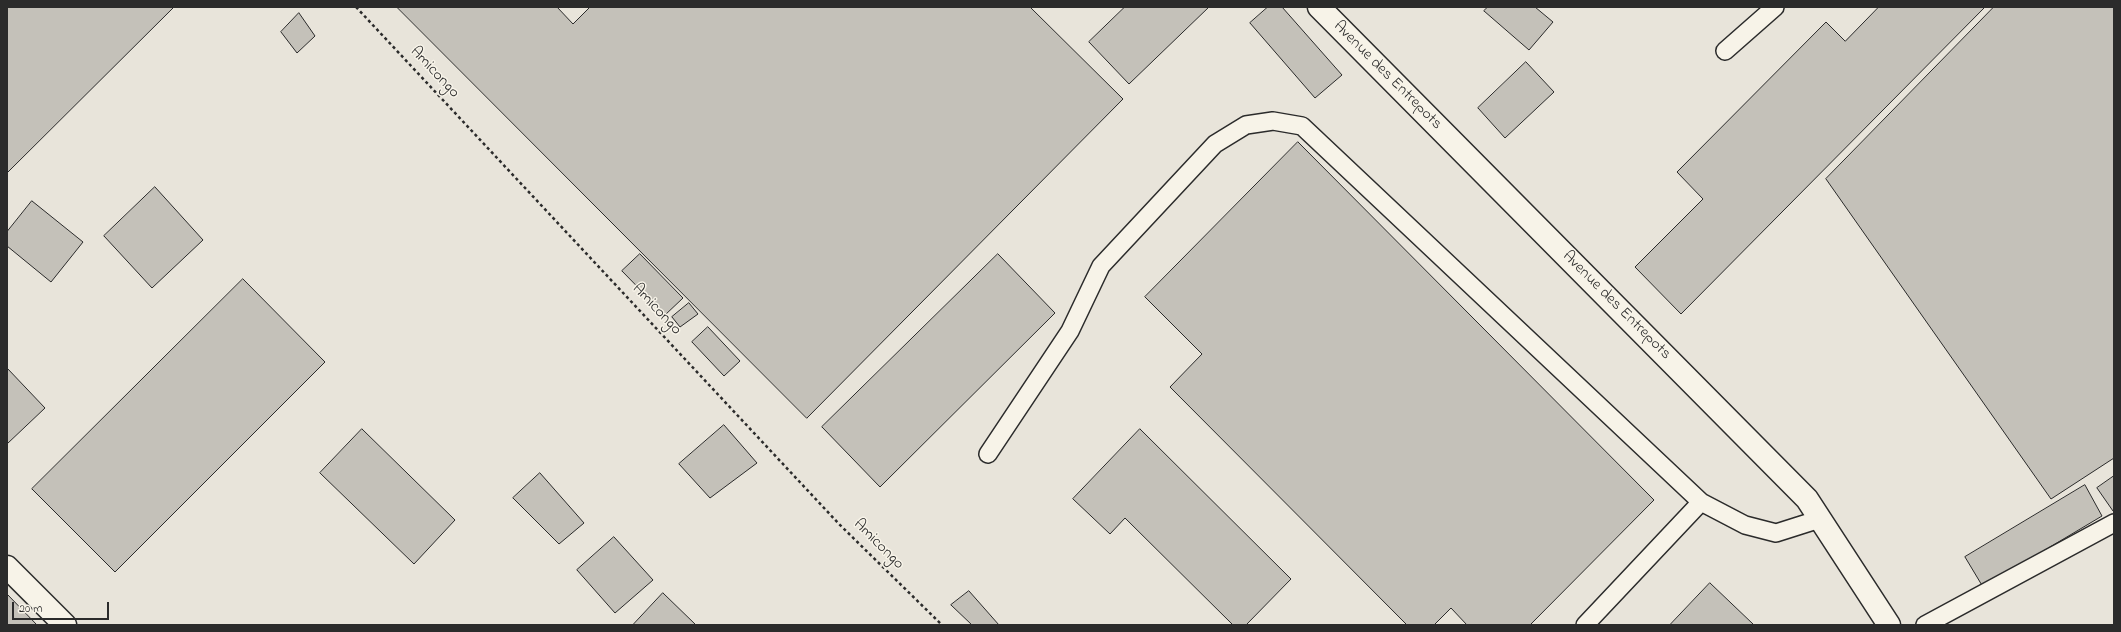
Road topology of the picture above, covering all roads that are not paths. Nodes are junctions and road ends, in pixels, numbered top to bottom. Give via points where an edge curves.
1 (1319, 7) edge
2 (1775, 7) edge
3 (1725, 51) dead end
4 (988, 454) dead end
5 (1701, 502) junction
6 (1820, 519) junction
7 (2114, 523) edge
8 (7, 567) edge
9 (65, 625) edge
10 (1585, 625) edge
11 (1889, 625) edge
12 (1925, 625) edge

1 - 6 street, Avenue des Entrepots via 1807,499
2 - 3 lane
4 - 5 lane via 1070,331 1101,266 1215,144 1246,125 1273,121 1302,126
5 - 6 lane via 1745,525 1776,533
5 - 10 lane
6 - 11 street, Avenue des Entrepots
7 - 12 lane
8 - 9 street

